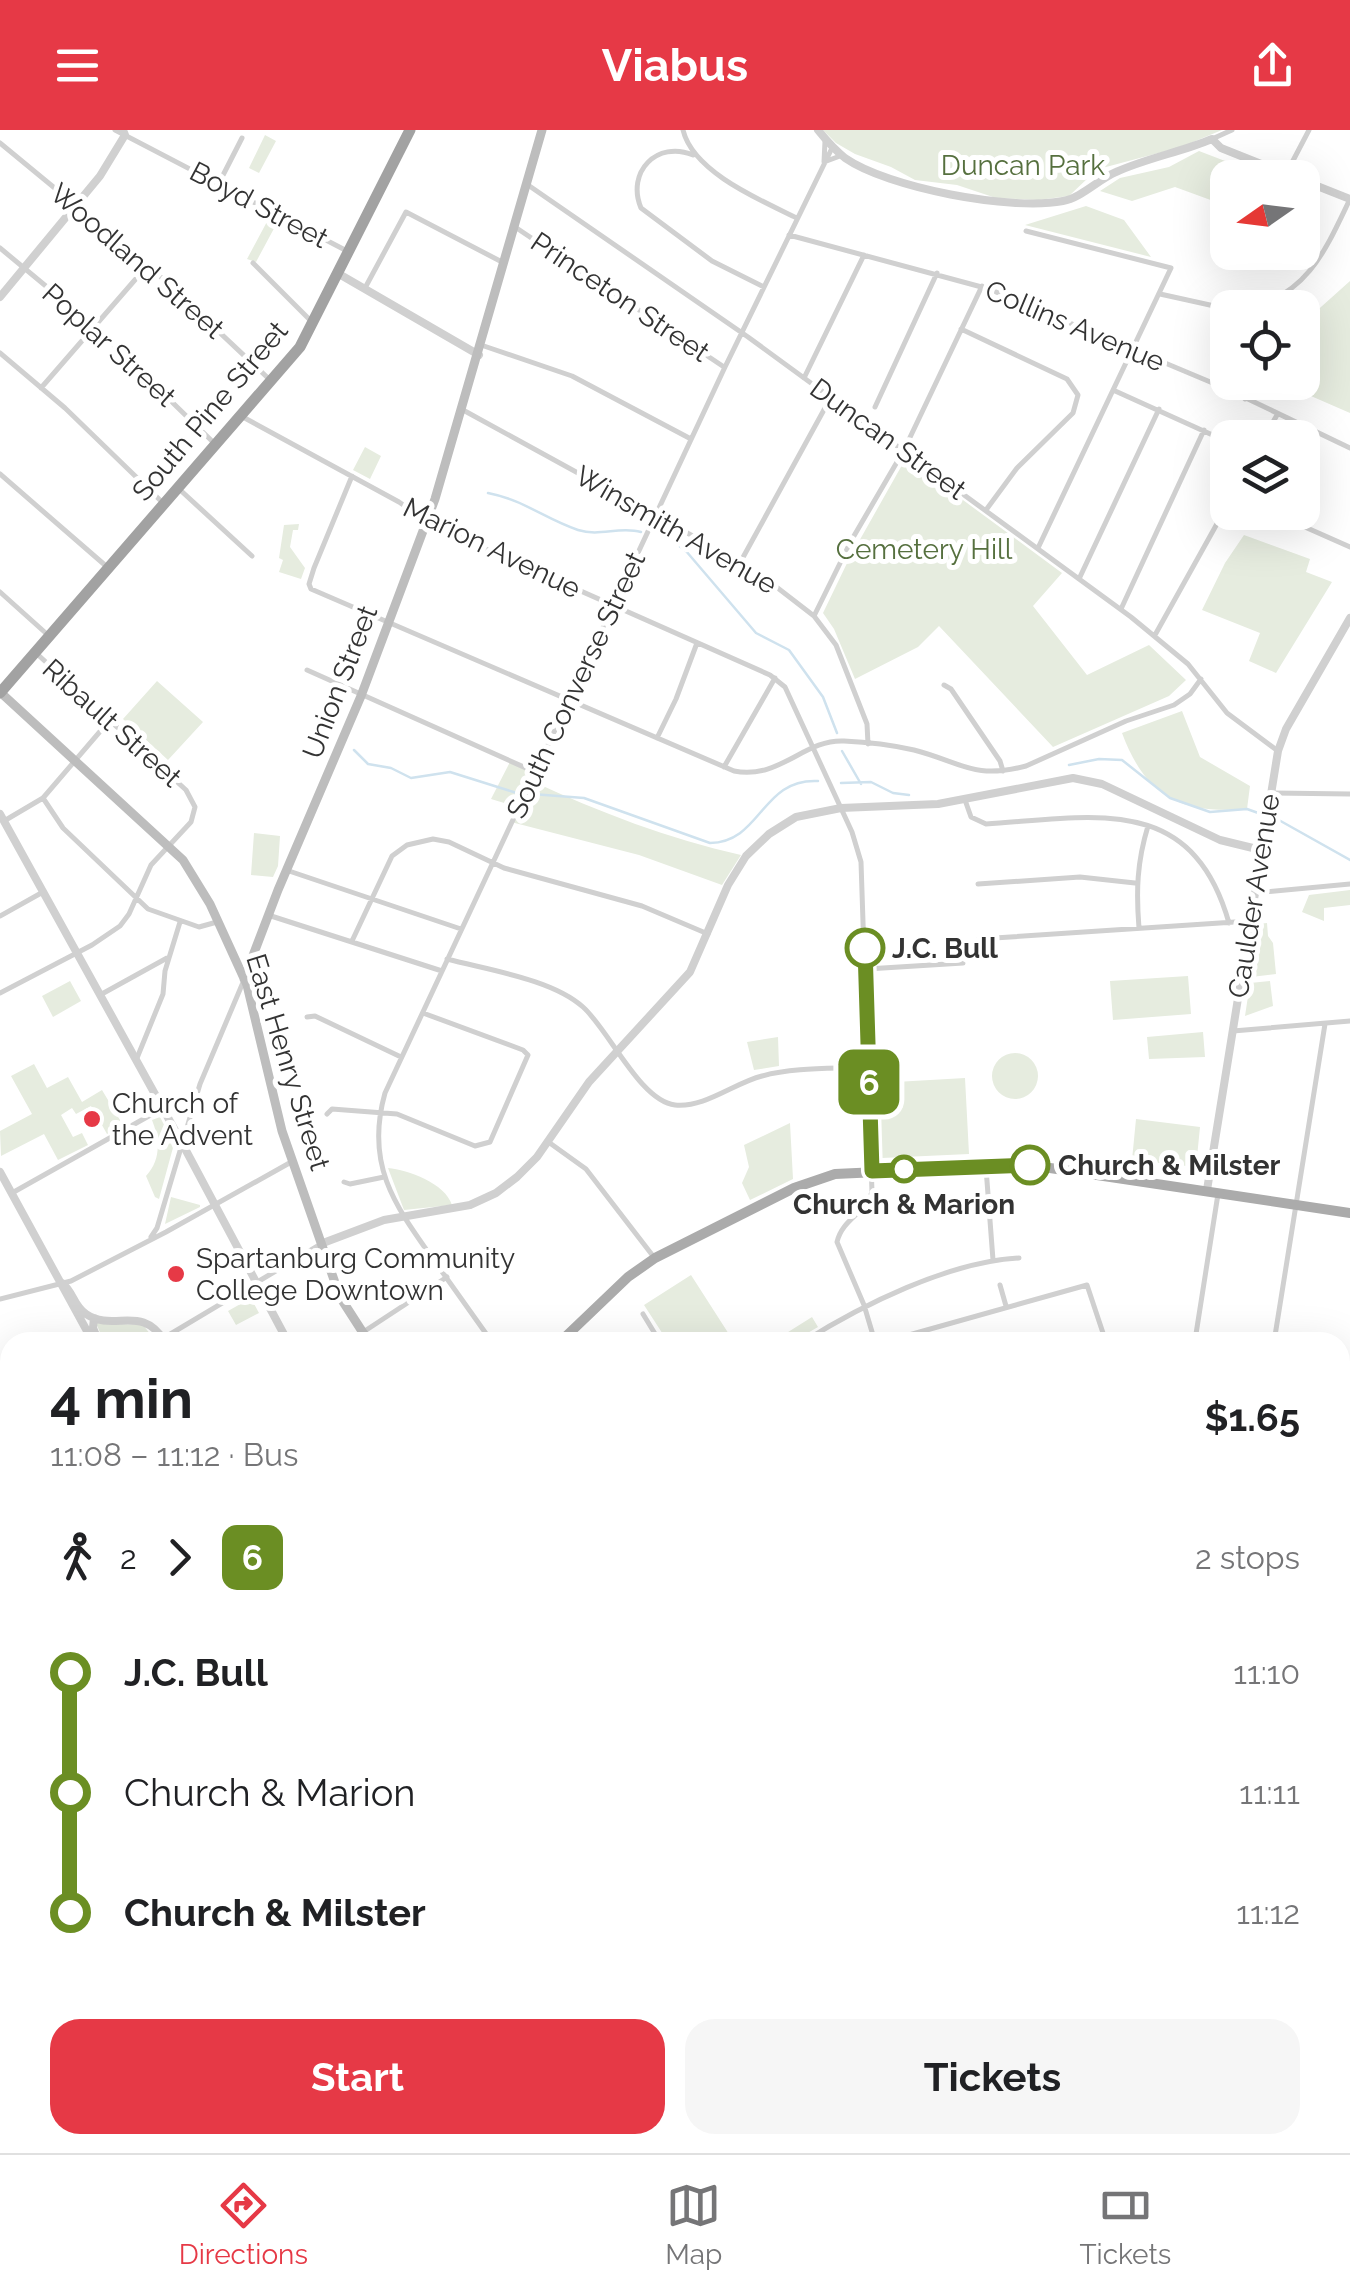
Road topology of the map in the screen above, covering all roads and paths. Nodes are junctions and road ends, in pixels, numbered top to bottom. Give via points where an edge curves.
1 (410, 130) edge
2 (542, 130) edge
3 (818, 130) edge
4 (1232, 130) edge
5 (1309, 130) edge
6 (124, 131) edge
7 (683, 131) edge
8 (242, 138) dead end
9 (825, 138) junction
10 (1212, 139) junction
11 (0, 143) edge
12 (833, 146) junction
13 (674, 150) junction
14 (693, 156) junction
15 (843, 156) junction
16 (1252, 160) edge
17 (1300, 160) edge
18 (824, 162) junction
19 (219, 183) junction
20 (527, 184) junction
21 (1320, 187) edge
22 (1350, 199) edge
23 (76, 206) junction
24 (797, 218) junction
25 (515, 227) junction
26 (1026, 231) dead end
27 (789, 235) junction
28 (0, 248) edge
29 (350, 253) junction
30 (864, 254) junction
31 (252, 264) dead end
32 (505, 264) junction
33 (148, 265) junction
34 (24, 268) junction
35 (937, 273) junction
36 (339, 274) junction
37 (982, 286) junction
38 (365, 288) junction
39 (764, 288) junction
40 (1292, 290) edge
41 (1160, 294) junction
42 (0, 296) edge
43 (1210, 305) edge
44 (314, 324) junction
45 (94, 326) junction
46 (962, 329) junction
47 (742, 332) junction
48 (1133, 349) junction
49 (480, 350) junction
50 (0, 353) edge
51 (725, 367) junction
52 (804, 378) junction
53 (272, 381) junction
54 (1210, 383) edge
55 (41, 388) junction
56 (1114, 390) junction
57 (831, 397) junction
58 (1249, 400) edge
59 (875, 407) dead end
60 (1159, 409) junction
61 (463, 410) junction
62 (241, 415) junction
63 (1277, 415) junction
64 (1274, 420) edge
65 (1204, 430) junction
66 (1210, 433) edge
67 (692, 439) junction
68 (216, 445) junction
69 (1350, 448) edge
70 (904, 450) junction
71 (0, 474) edge
72 (352, 476) junction
73 (178, 488) junction
74 (164, 504) junction
75 (986, 510) junction
76 (655, 516) junction
77 (427, 520) junction
78 (1213, 530) edge
79 (1312, 530) edge
80 (1350, 546) edge
81 (1038, 548) junction
82 (252, 556) dead end
83 (740, 562) junction
84 (108, 568) junction
85 (1080, 579) junction
86 (0, 592) edge
87 (612, 606) junction
88 (1120, 609) junction
89 (814, 616) junction
90 (1350, 618) edge
91 (388, 622) junction
92 (1347, 631) edge
93 (1154, 635) junction
94 (48, 636) junction
95 (697, 643) junction
96 (34, 652) junction
97 (307, 670) dead end
98 (776, 678) junction
99 (1201, 679) junction
100 (944, 684) dead end
101 (0, 692) edge
102 (361, 696) junction
103 (568, 700) junction
104 (109, 721) junction
105 (656, 738) junction
106 (868, 744) junction
107 (813, 748) junction
108 (1278, 751) junction
109 (75, 761) junction
110 (724, 767) junction
111 (1004, 771) junction
112 (535, 772) junction
113 (1270, 792) junction
114 (1350, 794) edge
115 (43, 798) junction
116 (965, 799) junction
117 (841, 808) junction
118 (2, 818) edge
119 (1148, 826) junction
120 (168, 846) junction
121 (1261, 850) junction
122 (492, 862) junction
123 (287, 870) junction
124 (1135, 883) junction
125 (978, 884) dead end
126 (1350, 884) edge
127 (43, 892) junction
128 (1254, 893) junction
129 (136, 898) junction
130 (370, 899) junction
131 (268, 915) junction
132 (0, 916) edge
133 (180, 922) junction
134 (218, 922) junction
135 (1250, 922) junction
136 (1229, 923) junction
137 (1139, 928) junction
138 (461, 929) junction
139 (708, 934) junction
140 (980, 939) dead end
141 (352, 941) junction
142 (76, 951) junction
143 (170, 956) junction
144 (447, 959) junction
145 (964, 963) dead end
146 (866, 970) junction
147 (442, 971) junction
148 (244, 979) junction
149 (0, 993) edge
150 (100, 995) junction
151 (422, 1012) junction
152 (307, 1018) dead end
153 (1350, 1021) edge
154 (1325, 1024) junction
155 (1232, 1031) junction
156 (618, 1050) junction
157 (401, 1056) junction
158 (136, 1061) junction
159 (868, 1067) junction
160 (196, 1098) junction
161 (163, 1109) junction
162 (380, 1113) junction
163 (327, 1114) dead end
164 (547, 1141) junction
165 (182, 1144) junction
166 (293, 1161) junction
167 (986, 1165) junction
168 (872, 1171) junction
169 (384, 1177) junction
170 (2, 1179) edge
171 (344, 1182) dead end
172 (1212, 1191) junction
173 (12, 1194) junction
174 (213, 1204) junction
175 (1297, 1204) junction
176 (1350, 1213) edge
177 (403, 1216) junction
178 (176, 1225) junction
179 (157, 1228) junction
180 (149, 1239) junction
181 (323, 1243) junction
182 (655, 1258) junction
183 (1019, 1258) dead end
184 (993, 1260) junction
185 (446, 1277) junction
186 (62, 1283) junction
187 (256, 1284) junction
188 (1000, 1285) dead end
189 (0, 1299) edge
190 (864, 1306) junction
191 (1006, 1306) junction
192 (642, 1314) dead end
193 (94, 1318) junction
194 (90, 1332) edge
195 (94, 1332) edge
196 (155, 1332) edge
197 (177, 1332) edge
198 (282, 1332) edge
199 (361, 1332) edge
200 (373, 1332) edge
201 (485, 1332) edge
202 (570, 1332) edge
203 (654, 1332) edge
204 (819, 1332) edge
205 (872, 1332) edge
206 (918, 1332) edge
207 (1103, 1332) edge
208 (1196, 1332) edge
209 (1276, 1332) edge

1 - 29 highway, South Pine Street
2 - 20 main road, Union Street
3 - 9 street
4 - 10 street
5 - 17 street
6 - 19 street, Boyd Street
6 - 23 street
7 - 13 street
7 - 14 street
8 - 19 street
9 - 12 street
9 - 18 street, South Converse Street
10 - 15 street via 1121,169 1071,199 1043,204 992,202 916,185
10 - 16 street
11 - 23 street, Woodland Street
12 - 15 street
12 - 18 street, South Converse Street
13 - 14 street
13 - 39 street via 643,166 636,184 641,208
14 - 24 street
15 - 18 street
18 - 24 street, South Converse Street
19 - 29 street, Boyd Street
20 - 25 main road, Union Street
20 - 47 street, Duncan Street
21 - 22 street
22 - 40 street via 1304,281
23 - 33 street, Woodland Street
23 - 34 street
24 - 27 street, South Converse Street
25 - 32 main road, Union Street
25 - 51 street, Princeton Street
26 - 41 street via 1171,268
27 - 30 street, Collins Avenue
27 - 39 street, South Converse Street
28 - 34 street, Poplar Street
29 - 36 highway, South Pine Street
30 - 35 street, Collins Avenue
30 - 52 street
31 - 44 street
32 - 38 street via 406,212
32 - 49 main road, Union Street
33 - 45 street
33 - 53 street, Woodland Street
34 - 42 street
34 - 45 street, Poplar Street
35 - 37 street, Collins Avenue
35 - 59 street
36 - 38 street
36 - 44 highway, South Pine Street
37 - 46 street
37 - 48 street, Collins Avenue
38 - 49 street
39 - 47 street, South Converse Street
41 - 43 street
41 - 48 street
44 - 53 highway, South Pine Street
45 - 55 street
45 - 68 street, Poplar Street
46 - 70 street
46 - 75 street via 1067,379 1078,395 1073,414 1016,468
47 - 51 street, South Converse Street
47 - 52 street, Duncan Street
48 - 54 street, Collins Avenue
48 - 56 street
49 - 61 main road, Union Street
49 - 67 street via 572,376
50 - 55 street
51 - 67 street, South Converse Street
52 - 57 street, Duncan Street
53 - 62 highway, South Pine Street
55 - 74 street
56 - 60 street
56 - 81 street
57 - 70 street, Duncan Street
57 - 83 street
58 - 63 street, Collins Avenue
60 - 65 street
60 - 85 street
61 - 76 street, Winsmith Avenue
61 - 77 main road, Union Street
62 - 68 highway, South Pine Street
62 - 72 street, Marion Avenue
63 - 64 street
63 - 69 street, Collins Avenue
65 - 66 street
65 - 88 street
67 - 76 street, South Converse Street
68 - 73 highway, South Pine Street
70 - 75 street, Duncan Street
70 - 89 street
71 - 84 street
72 - 77 street, Marion Avenue
72 - 91 street via 308,584
73 - 74 highway, South Pine Street
73 - 82 street
74 - 84 highway, South Pine Street
75 - 81 street, Duncan Street
76 - 83 street, Winsmith Avenue
76 - 87 street, South Converse Street
77 - 87 street, Marion Avenue
77 - 91 main road, Union Street
78 - 93 street
79 - 80 street
81 - 85 street, Duncan Street
83 - 89 street, Winsmith Avenue
84 - 94 highway, South Pine Street
85 - 88 street, Duncan Street
86 - 94 street
87 - 95 street, Marion Avenue
87 - 103 street, South Converse Street
88 - 93 street, Duncan Street
89 - 106 street, Winsmith Avenue via 836,646 867,724
90 - 92 street, Caulder Avenue
91 - 102 main road, Union Street
91 - 103 street
92 - 108 street, Caulder Avenue
93 - 99 street, Duncan Street
94 - 96 highway, South Pine Street
95 - 98 street, Marion Avenue
95 - 105 street
96 - 101 highway, South Pine Street
96 - 104 street, Ribault Street
97 - 102 street
98 - 107 street
98 - 110 street
99 - 108 street, Duncan Street via 1227,713
99 - 111 street via 1174,705
100 - 111 street
101 - 109 main road, East Henry Street
102 - 112 street
102 - 123 main road, Union Street
103 - 105 street
103 - 112 street, South Converse Street
104 - 109 street
104 - 120 street, Ribault Street via 194,802 194,816
105 - 110 street
106 - 107 street via 840,741
106 - 111 street via 910,749 974,771
107 - 110 street via 764,771
107 - 117 street
108 - 113 street, Caulder Avenue
109 - 115 street
109 - 120 main road, East Henry Street
112 - 122 street, South Converse Street
113 - 114 street
113 - 121 street, Caulder Avenue
115 - 118 street
115 - 129 street via 63,828
116 - 117 street
116 - 119 street via 971,817 986,824 1112,816
116 - 121 street via 1062,778 1091,780 1220,840
117 - 139 street via 796,817 760,840 733,875
117 - 146 street via 862,869
118 - 127 street
119 - 124 street
119 - 136 street via 1202,864
120 - 129 street
120 - 134 main road, East Henry Street via 188,866
121 - 128 street, Caulder Avenue
122 - 130 street via 449,842 415,842 392,856
122 - 138 street, South Converse Street
122 - 139 street via 642,906
123 - 130 street
123 - 131 main road, Union Street
124 - 125 street via 1080,877
124 - 137 street
126 - 128 street
127 - 132 street
127 - 142 street
128 - 135 street, Caulder Avenue
129 - 133 street
129 - 142 street via 114,931
130 - 138 street
130 - 141 street
131 - 141 street
131 - 148 main road, Union Street
133 - 134 street via 202,928
133 - 143 street
134 - 148 main road, East Henry Street
135 - 136 street
135 - 155 street, Caulder Avenue
136 - 137 street
137 - 140 street
138 - 144 street, South Converse Street
139 - 156 street via 683,982
141 - 147 street
142 - 149 street
142 - 150 street
143 - 150 street
143 - 158 street via 163,994
144 - 147 street, South Converse Street
144 - 156 street via 560,991 590,1014
145 - 146 street
146 - 159 street
147 - 151 street, South Converse Street
148 - 160 street, Union Street
148 - 166 main road, East Henry Street
150 - 158 street
151 - 157 street, South Converse Street
151 - 162 street via 524,1050 528,1061 484,1146
152 - 157 street
153 - 154 street
154 - 155 street
154 - 175 street
155 - 172 street, Caulder Avenue
156 - 159 street via 651,1093 677,1105 767,1075
156 - 164 street
157 - 162 street, South Converse Street
158 - 161 street
159 - 168 street
160 - 161 street via 185,1096
160 - 165 street, Union Street
161 - 165 street
161 - 173 street
162 - 163 street
162 - 169 street, South Converse Street
164 - 177 street via 529,1167 496,1193 456,1209
164 - 182 street via 586,1169
165 - 174 street
165 - 179 street, Union Street
166 - 174 street
166 - 181 main road, East Henry Street
167 - 168 main road
167 - 172 main road via 1042,1166
167 - 184 street
168 - 182 main road via 809,1181
168 - 190 street via 868,1203 837,1242
169 - 171 street
169 - 177 street, South Converse Street
170 - 173 street
172 - 175 main road
172 - 208 street
173 - 186 street
174 - 178 street
174 - 187 street
175 - 176 main road
175 - 209 street
177 - 181 street
177 - 185 street, South Converse Street
178 - 179 street
178 - 180 street
179 - 180 street, Union Street
180 - 186 street
181 - 187 street
181 - 199 main road, East Henry Street via 340,1297
182 - 202 main road
183 - 184 street
184 - 190 street
185 - 200 street
185 - 201 street, South Converse Street
186 - 189 street
186 - 193 street
186 - 194 street
187 - 197 street
187 - 198 street
188 - 191 street
190 - 204 street
190 - 205 street
191 - 206 street
191 - 207 street via 1084,1285
192 - 203 street
193 - 195 street
193 - 196 street via 147,1322

